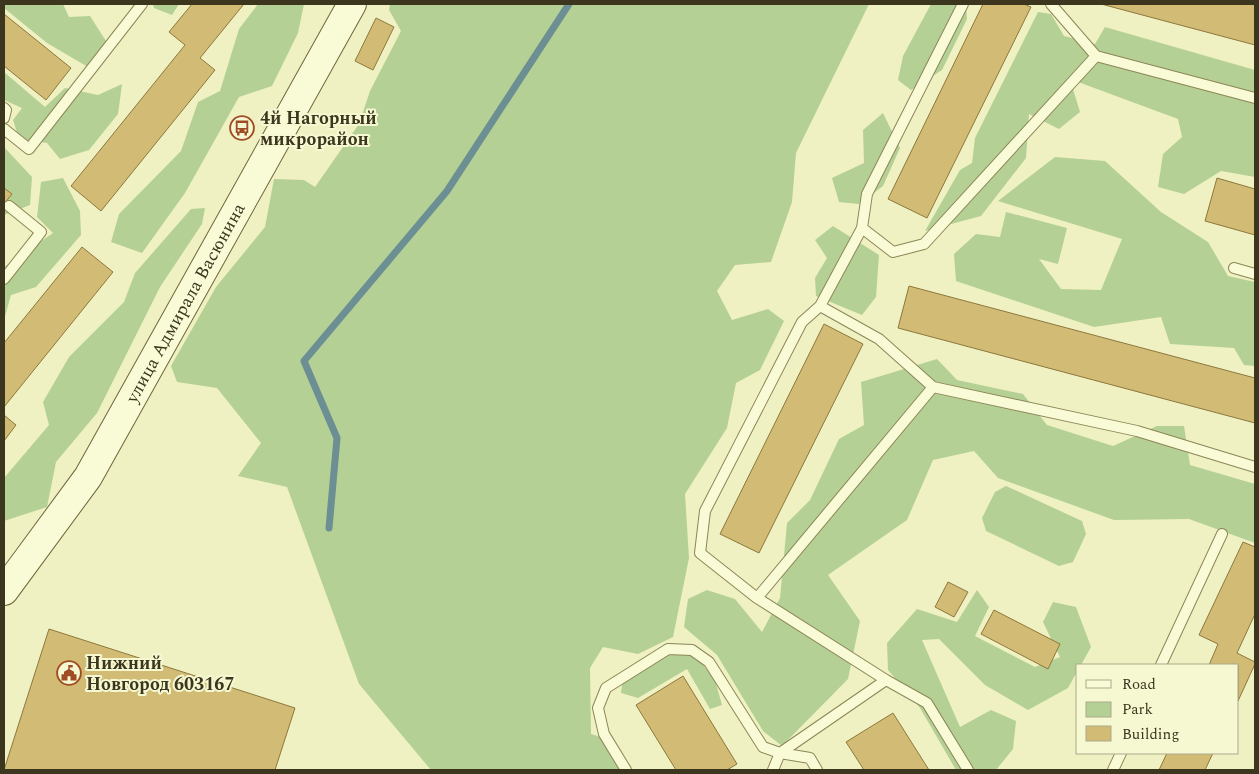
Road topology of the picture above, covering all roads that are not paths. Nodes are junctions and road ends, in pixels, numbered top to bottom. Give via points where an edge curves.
1 (142, 4) edge
2 (352, 4) edge
3 (963, 4) edge
4 (1051, 4) edge
5 (1096, 56) junction
6 (1255, 98) edge
7 (4, 108) edge
8 (4, 118) edge
9 (4, 129) edge
10 (9, 206) dead end
11 (862, 228) junction
12 (1234, 268) dead end
13 (1255, 274) edge
14 (4, 279) edge
15 (820, 306) junction
16 (933, 387) junction
17 (1255, 466) edge
18 (1222, 534) dead end
19 (4, 590) edge
20 (757, 598) junction
21 (1161, 664) edge
22 (886, 680) junction
23 (780, 753) junction
24 (1121, 754) edge
25 (626, 770) edge
26 (773, 770) edge
27 (817, 770) edge
28 (968, 770) edge
29 (1113, 770) edge

1 - 9 lane via 29,150
2 - 19 street, улица Адмирала Васюнина via 88,477
3 - 11 lane via 867,194
4 - 5 lane
5 - 6 lane
5 - 11 lane via 924,244 893,252
7 - 8 lane
10 - 14 lane via 41,232
11 - 15 lane
12 - 13 lane
15 - 16 lane via 879,339
15 - 20 lane via 802,322 705,511 700,553
16 - 17 lane via 1136,431
16 - 20 lane
18 - 21 lane
20 - 22 lane
22 - 23 lane
22 - 28 lane via 927,703
23 - 25 lane via 763,747 709,662 692,650 668,649 606,688 598,708 604,734
23 - 26 lane
23 - 27 lane via 810,758
24 - 29 lane

